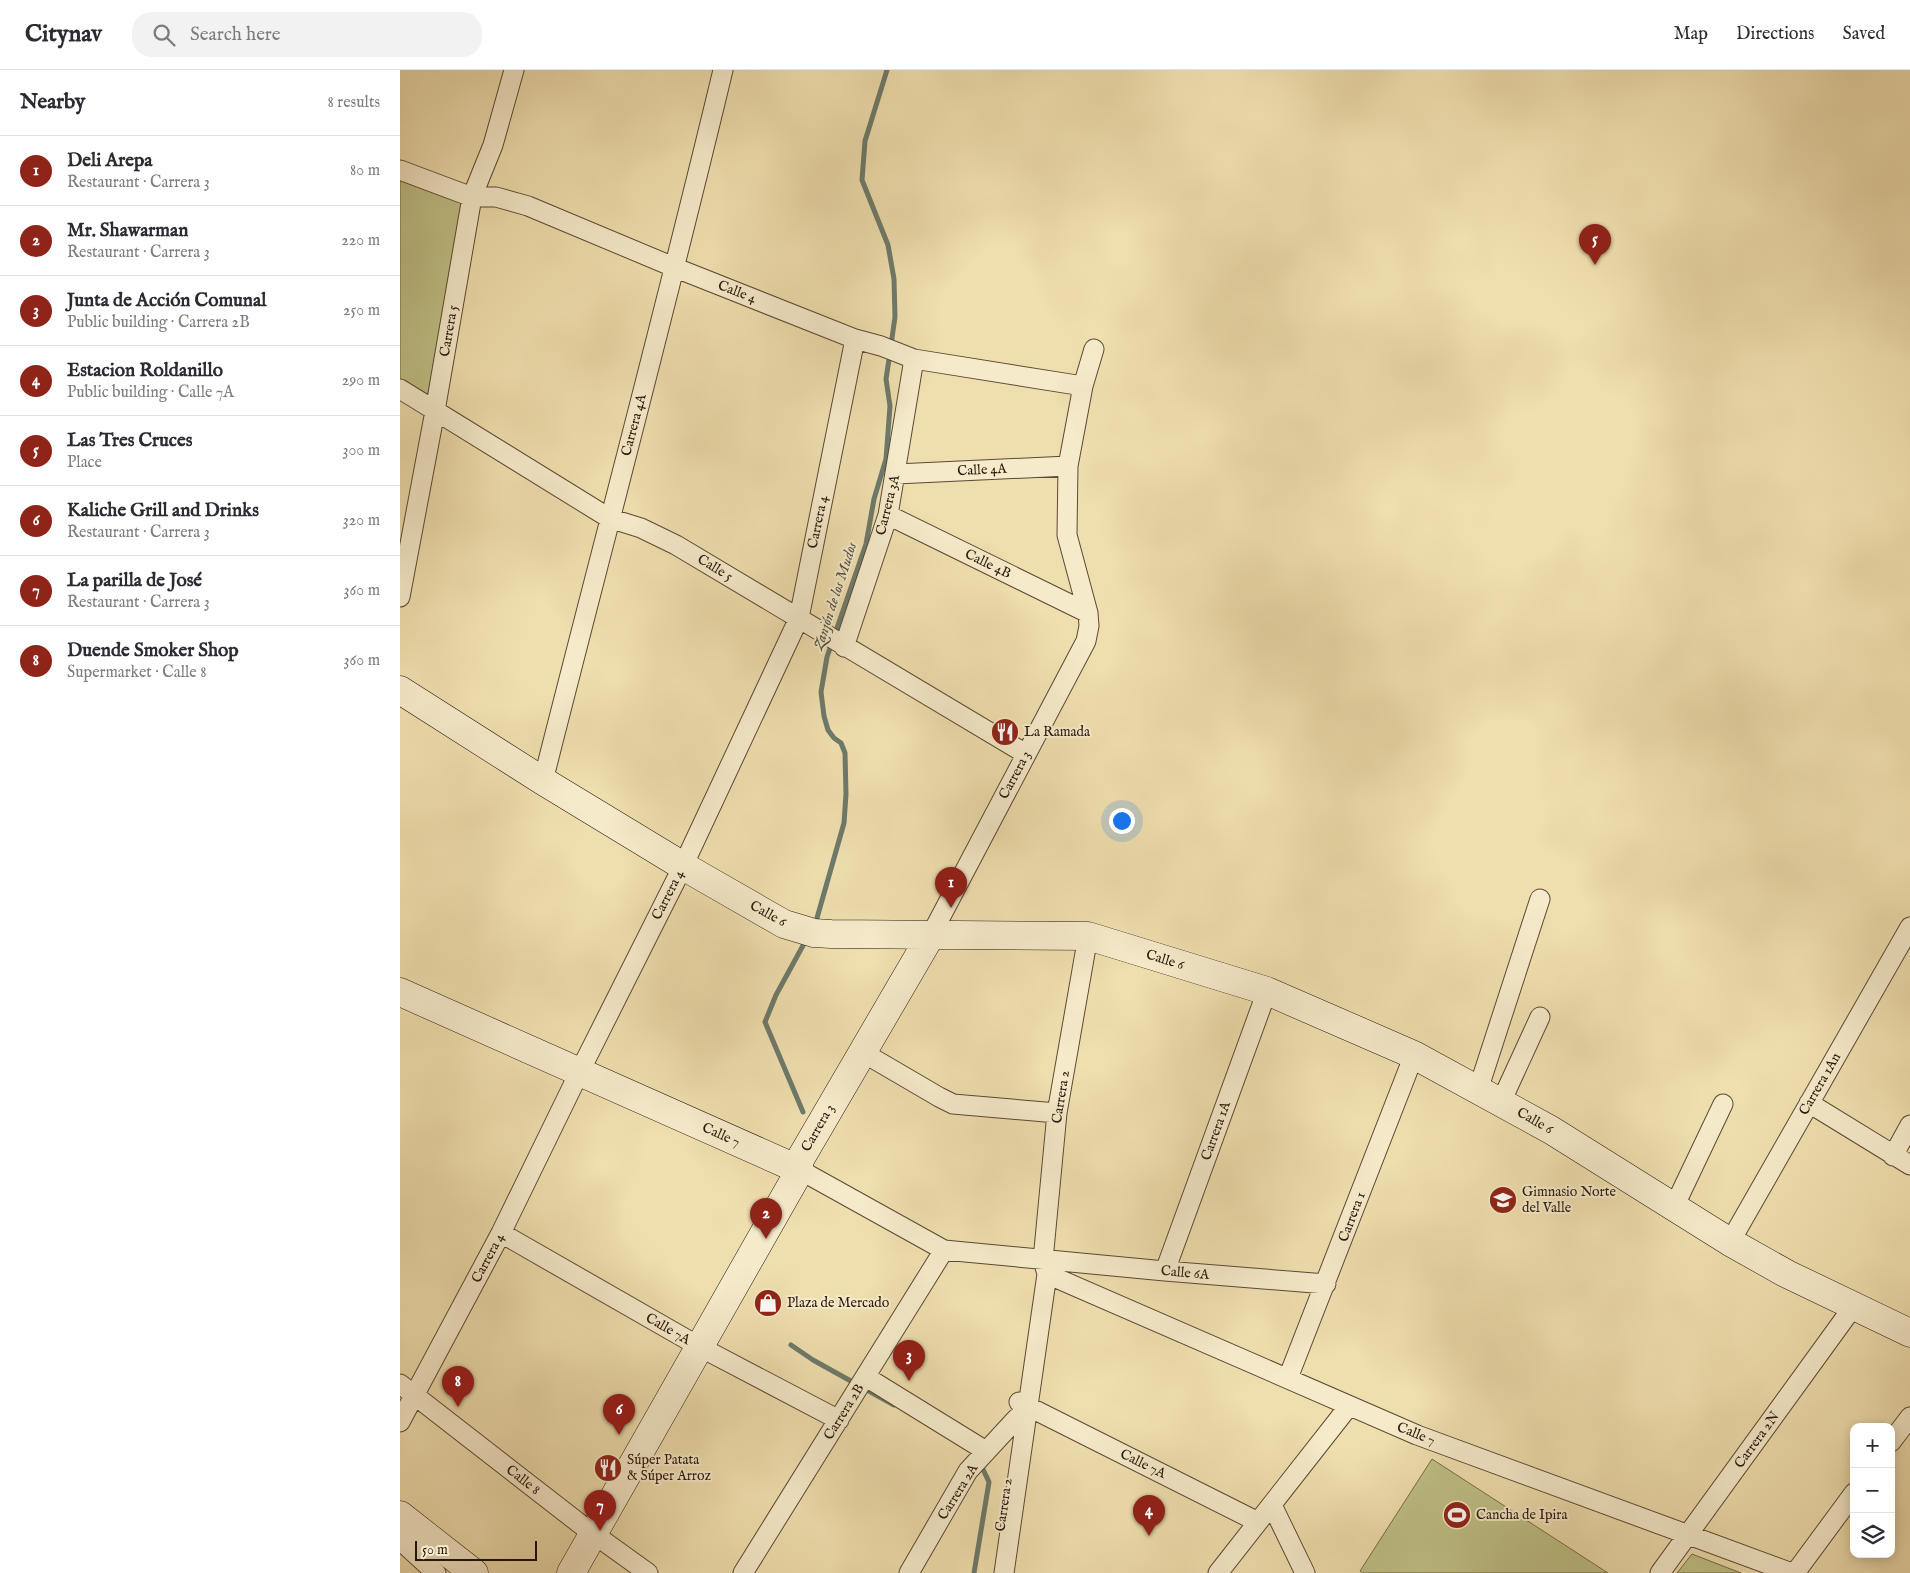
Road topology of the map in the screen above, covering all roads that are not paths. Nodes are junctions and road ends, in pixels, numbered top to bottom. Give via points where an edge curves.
1 (514, 70) edge
2 (724, 70) edge
3 (400, 170) edge
4 (472, 197) junction
5 (676, 268) junction
6 (855, 339) junction
7 (1094, 349) dead end
8 (909, 357) junction
9 (1083, 386) junction
10 (400, 389) edge
11 (435, 411) junction
12 (1068, 466) junction
13 (896, 474) junction
14 (888, 514) junction
15 (609, 518) junction
16 (400, 597) edge
17 (1088, 613) junction
18 (799, 618) junction
19 (836, 642) junction
20 (400, 690) edge
21 (1026, 754) junction
22 (543, 781) junction
23 (683, 866) junction
24 (1540, 899) dead end
25 (1910, 927) edge
26 (930, 935) junction
27 (1088, 936) junction
28 (1266, 991) junction
29 (400, 992) edge
30 (1540, 1017) dead end
31 (862, 1052) junction
32 (1414, 1055) junction
33 (579, 1073) junction
34 (1490, 1096) junction
35 (1809, 1103) junction
36 (1723, 1104) dead end
37 (1057, 1113) junction
38 (1910, 1125) edge
39 (1893, 1156) junction
40 (1910, 1165) edge
41 (795, 1168) junction
42 (1674, 1207) junction
43 (501, 1233) junction
44 (1730, 1242) junction
45 (944, 1250) junction
46 (1045, 1267) junction
47 (1166, 1271) junction
48 (1326, 1284) junction
49 (1853, 1307) junction
50 (1910, 1333) edge
51 (694, 1344) junction
52 (1288, 1378) junction
53 (864, 1380) junction
54 (407, 1389) edge
55 (1349, 1406) junction
56 (1021, 1409) junction
57 (1910, 1417) edge
58 (839, 1420) junction
59 (400, 1422) edge
60 (1895, 1437) edge
61 (984, 1454) junction
62 (1850, 1498) edge
63 (1272, 1505) junction
64 (400, 1515) edge
65 (1258, 1522) junction
66 (588, 1531) junction
67 (1687, 1535) junction
68 (400, 1540) edge
69 (436, 1573) edge
70 (474, 1573) edge
71 (557, 1573) edge
72 (571, 1573) edge
73 (648, 1573) edge
74 (743, 1573) edge
75 (910, 1573) edge
76 (995, 1573) edge
77 (1004, 1573) edge
78 (1218, 1573) edge
79 (1305, 1573) edge
80 (1660, 1573) edge
81 (1793, 1573) edge

1 - 4 street, Carrera 5 via 493,145
2 - 5 street, Carrera 4A
3 - 4 street, Calle 4
4 - 5 street, Calle 4 via 496,197 528,206
4 - 11 street, Carrera 5
5 - 6 street, Calle 4
5 - 15 street, Carrera 4A
6 - 8 street, Calle 4
6 - 18 street, Carrera 4
7 - 9 street, Carrera 3
8 - 9 street, Calle 4
8 - 13 street, Carrera 3A
9 - 12 street, Carrera 3
10 - 11 street, Calle 5
11 - 15 street, Calle 5
11 - 16 street, Carrera 5
12 - 13 street, Calle 4A
12 - 17 street, Carrera 3 via 1067,535
13 - 14 street, Carrera 3A
14 - 17 street, Calle 4B
14 - 19 street, Carrera 3A
15 - 18 street, Calle 5 via 676,545
15 - 22 street, Carrera 4A
17 - 21 street, Carrera 3 via 1086,641
18 - 19 street, Calle 5
18 - 23 street, Carrera 4
19 - 21 street, Calle 5
20 - 22 street, Calle 6
21 - 26 street, Carrera 3
22 - 23 street, Calle 6
23 - 26 street, Calle 6 via 784,924 807,932
23 - 33 street, Carrera 4
24 - 34 street
25 - 35 street, Carrera 1An
26 - 27 street, Calle 6
26 - 31 street, Carrera 3
27 - 28 street, Calle 6
27 - 37 street, Carrera 2
28 - 32 street, Calle 6
28 - 47 street, Carrera 1A
29 - 33 street, Calle 7
30 - 34 street
31 - 37 street via 953,1104
31 - 41 street, Carrera 3
32 - 34 street, Calle 6
32 - 48 street, Carrera 1
33 - 41 street, Calle 7
33 - 43 street, Carrera 4
34 - 42 street, Calle 6
35 - 39 street
35 - 44 street, Carrera 1An
36 - 42 street
37 - 46 street, Carrera 2
38 - 39 street
39 - 40 street
41 - 45 street, Calle 7
41 - 51 street, Carrera 3
42 - 44 street, Calle 6
43 - 51 street, Calle 7A
43 - 54 street, Carrera 4
44 - 49 street, Calle 6
45 - 46 street, Calle 7
45 - 53 street, Carrera 2B
46 - 47 street, Calle 6A
46 - 52 street, Calle 7
46 - 56 street, Carrera 2 via 1037,1271
47 - 48 street, Calle 6A
48 - 52 street, Carrera 1
49 - 50 street, Calle 6
49 - 67 street, Carrera 2N
51 - 58 street, Calle 7A
51 - 66 street, Carrera 3
52 - 55 street, Calle 7
53 - 58 street, Carrera 2B
53 - 61 street
54 - 59 street, Carrera 4
54 - 66 street, Calle 8
55 - 63 street
55 - 67 street, Calle 7 via 1417,1435
56 - 61 street, Carrera 2A
56 - 65 street, Calle 7A
56 - 76 street, Carrera 2
56 - 77 street, Carrera 2
57 - 60 street
58 - 74 street, Carrera 2B
61 - 75 street, Carrera 2A via 968,1470
62 - 81 street
63 - 65 street
63 - 79 street
64 - 70 street
65 - 78 street
66 - 71 street, Carrera 3
66 - 72 street, Carrera 3
66 - 73 street, Calle 8
67 - 80 street, Carrera 2N
67 - 81 street, Calle 7
68 - 69 street

